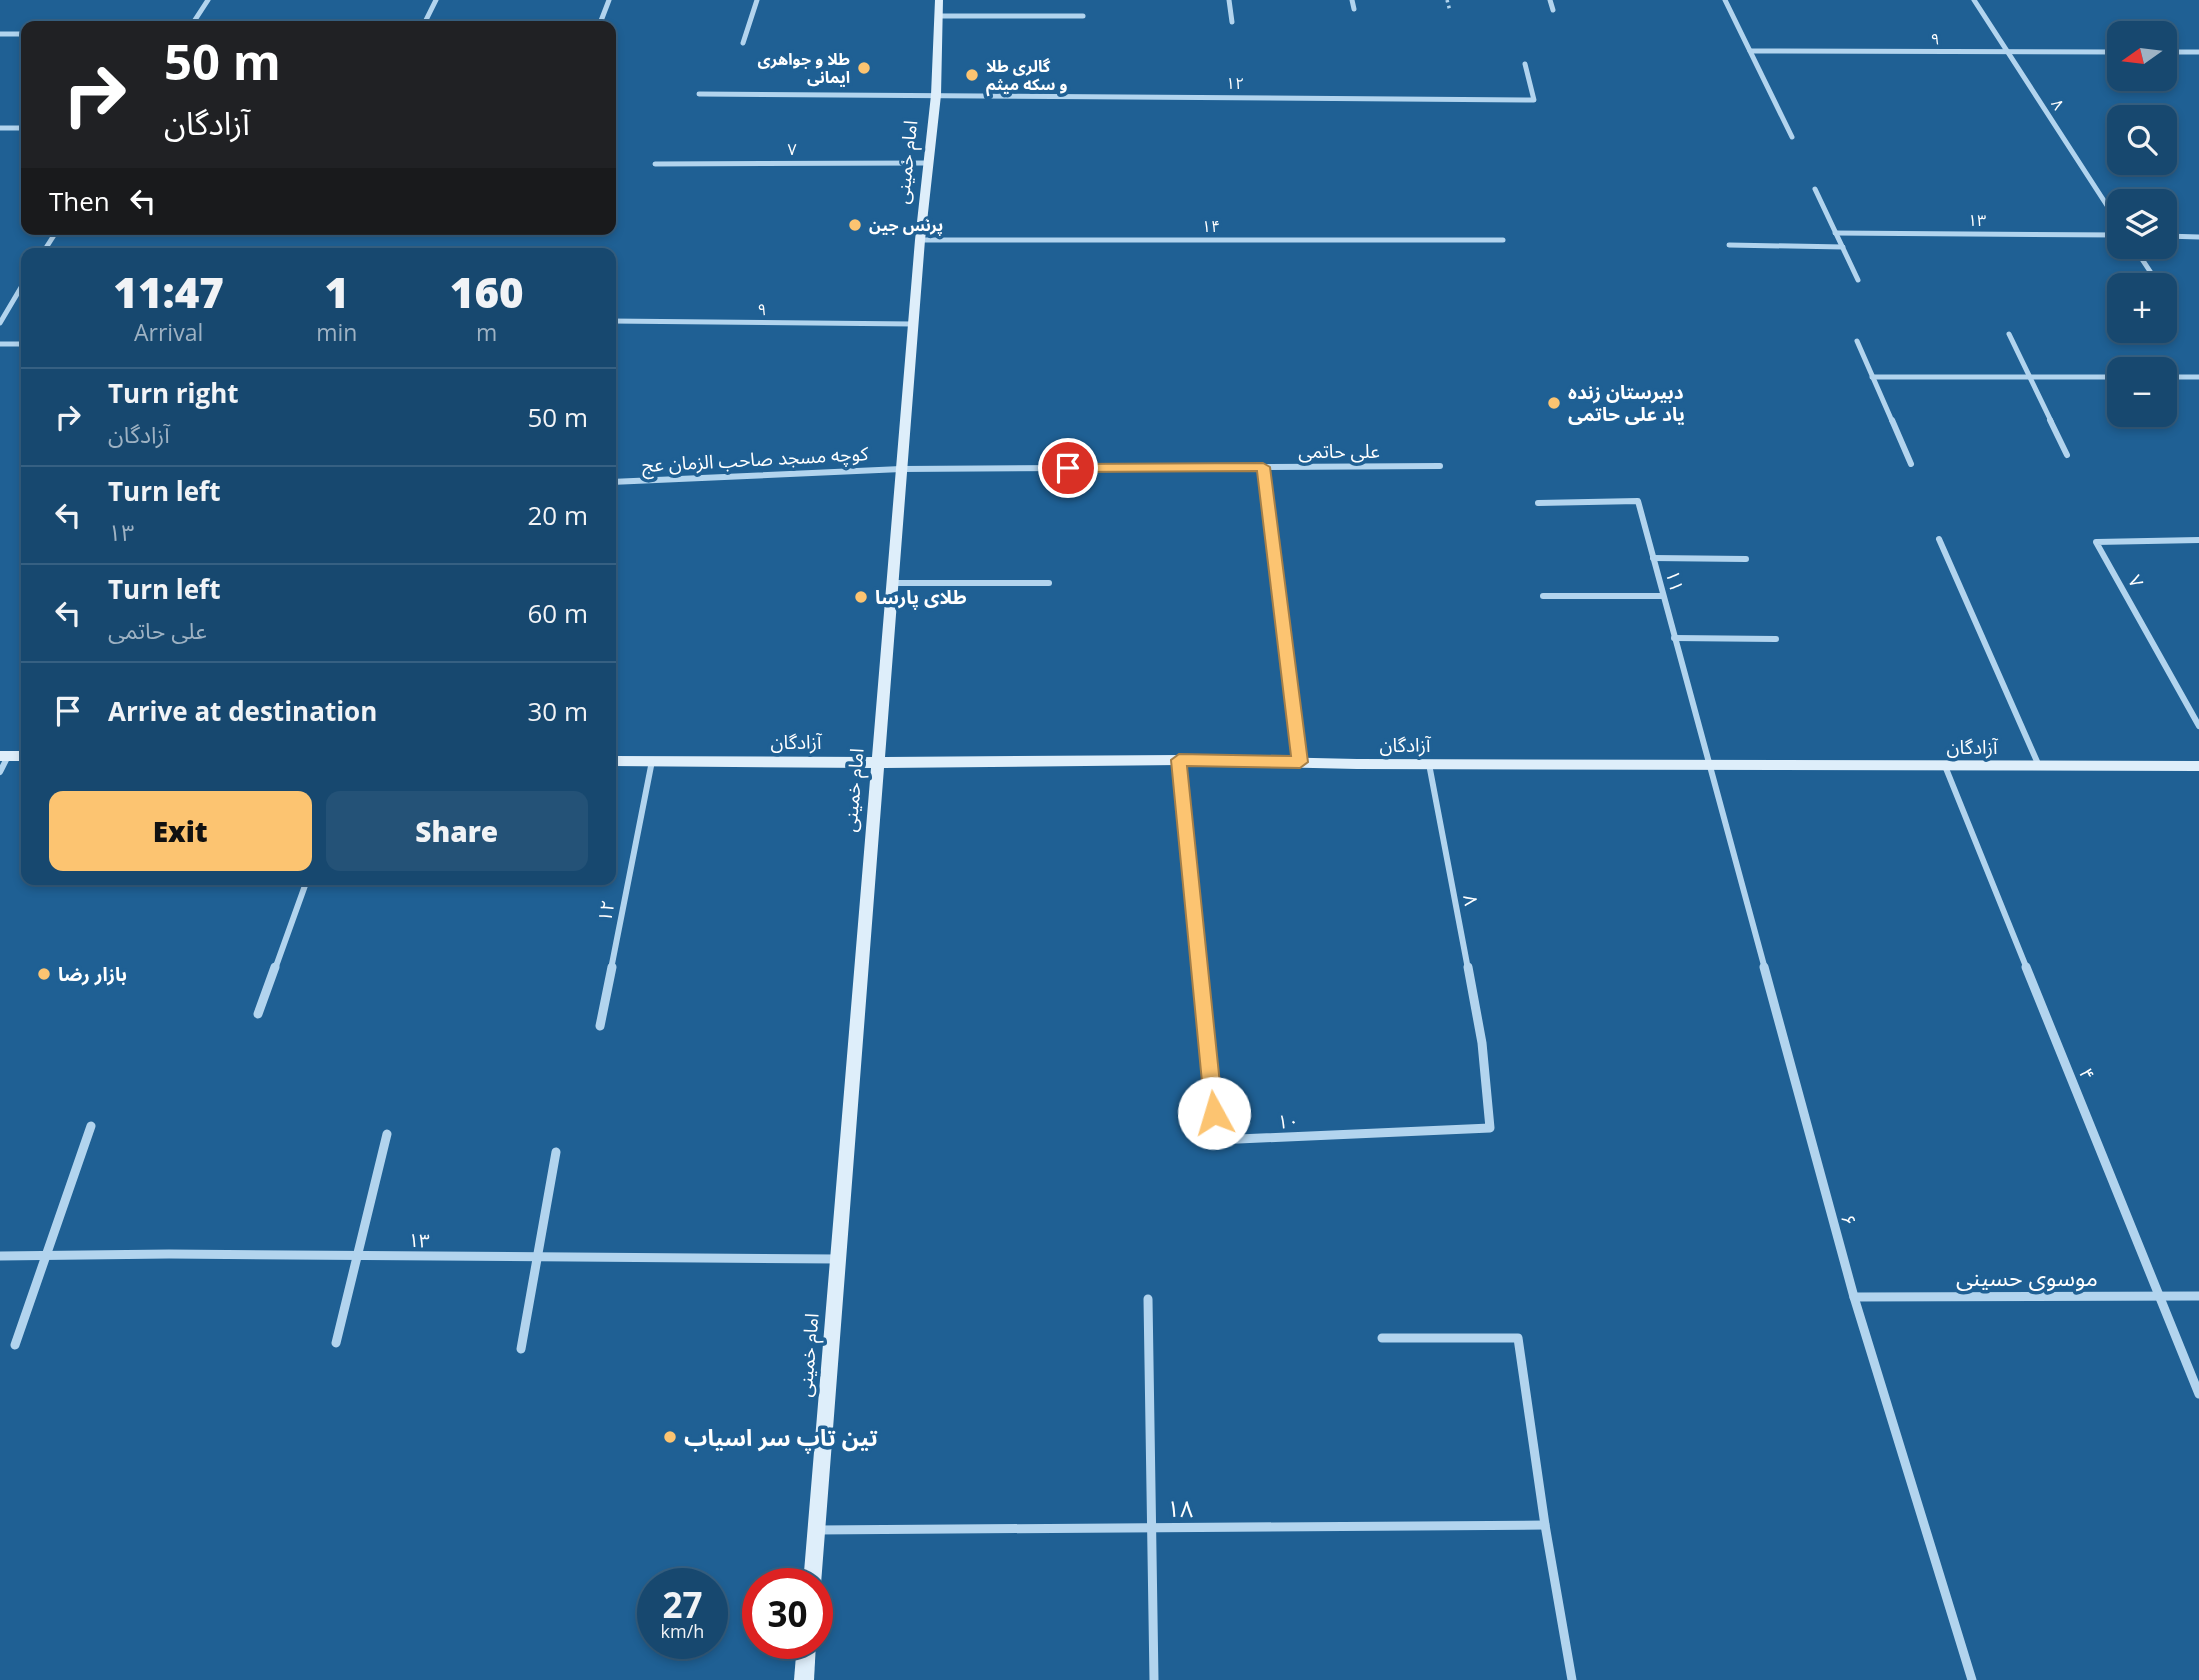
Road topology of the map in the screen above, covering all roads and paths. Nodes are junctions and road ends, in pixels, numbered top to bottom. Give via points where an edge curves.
1 (208, 0) edge
2 (436, 0) edge
3 (609, 0) edge
4 (757, 0) edge
5 (939, 0) edge
6 (1229, 0) edge
7 (1352, 0) edge
8 (1447, 0) edge
9 (1549, 0) edge
10 (1725, 0) edge
11 (1974, 0) edge
12 (1354, 9) dead end
13 (1553, 10) dead end
14 (1450, 11) dead end
15 (938, 16) junction
16 (1083, 16) dead end
17 (194, 21) edge
18 (425, 21) edge
19 (601, 21) edge
20 (1232, 22) dead end
21 (0, 34) edge
22 (21, 34) edge
23 (743, 43) dead end
24 (1750, 51) junction
25 (2008, 52) junction
26 (2107, 52) edge
27 (2177, 52) edge
28 (2199, 52) edge
29 (1525, 64) dead end
30 (699, 94) dead end
31 (936, 95) junction
32 (0, 128) edge
33 (21, 128) edge
34 (1792, 137) dead end
35 (928, 163) junction
36 (656, 164) dead end
37 (1815, 189) dead end
38 (2107, 205) edge
39 (1835, 233) junction
40 (2107, 236) edge
41 (2177, 236) edge
42 (2199, 237) edge
43 (920, 240) junction
44 (1503, 240) dead end
45 (1729, 245) dead end
46 (1843, 247) junction
47 (1858, 280) dead end
48 (21, 287) edge
49 (616, 321) edge
50 (0, 323) edge
51 (913, 324) junction
52 (2009, 334) dead end
53 (1857, 341) dead end
54 (0, 344) edge
55 (21, 344) edge
56 (1872, 377) junction
57 (2030, 377) junction
58 (2107, 377) edge
59 (2177, 377) edge
60 (2199, 377) edge
61 (2067, 455) dead end
62 (1911, 464) dead end
63 (1440, 466) dead end
64 (1263, 467) junction
65 (901, 469) junction
66 (616, 482) edge
67 (1538, 503) dead end
68 (1939, 539) dead end
69 (2199, 540) edge
70 (1653, 558) junction
71 (1746, 559) dead end
72 (892, 583) junction
73 (1049, 583) dead end
74 (1543, 596) dead end
75 (1662, 596) junction
76 (1674, 638) junction
77 (1776, 639) dead end
78 (2199, 726) edge
79 (4, 756) edge
80 (1179, 760) junction
81 (616, 761) edge
82 (652, 761) junction
83 (878, 762) junction
84 (1300, 762) junction
85 (1429, 764) junction
86 (1707, 765) junction
87 (1945, 766) junction
88 (2039, 766) junction
89 (2199, 766) edge
90 (0, 772) edge
91 (305, 885) edge
92 (258, 1014) dead end
93 (600, 1026) dead end
94 (1482, 1042) joint
95 (91, 1126) dead end
96 (387, 1134) dead end
97 (556, 1152) dead end
98 (357, 1255) junction
99 (0, 1256) edge
100 (45, 1256) junction
101 (537, 1257) junction
102 (838, 1259) junction
103 (2157, 1296) junction
104 (2199, 1296) edge
105 (1854, 1297) junction
106 (1148, 1299) dead end
107 (1382, 1338) dead end
108 (336, 1343) dead end
109 (15, 1345) dead end
110 (521, 1349) dead end
111 (2199, 1394) edge
112 (1545, 1525) junction
113 (1151, 1528) junction
114 (816, 1530) junction
115 (813, 1568) edge
116 (806, 1659) edge
117 (804, 1680) edge
118 (1154, 1680) edge
119 (1573, 1680) edge
120 (1972, 1680) edge

1 - 17 street
2 - 18 street
3 - 19 street
4 - 23 street
5 - 15 main road, امام خمینی
6 - 20 street
7 - 12 street
8 - 14 path
9 - 13 street
10 - 24 street
11 - 25 street, ۸
15 - 16 street
15 - 31 main road, امام خمینی
21 - 22 street
24 - 25 street, ۹
24 - 34 street
25 - 26 street, ۹
25 - 38 street, ۸
27 - 28 street
29 - 31 street, ۱۲ via 1534,100
30 - 31 street, ۱۲
31 - 35 main road, امام خمینی
32 - 33 street
35 - 36 street, ۷
35 - 43 main road, امام خمینی
37 - 39 street
39 - 40 street, ۱۳
39 - 46 street
41 - 42 street
43 - 44 street, ۱۴
43 - 51 main road, امام خمینی
45 - 46 street
46 - 47 street
48 - 50 street
49 - 51 street, ۹
51 - 65 main road, امام خمینی
52 - 57 street
53 - 56 street
54 - 55 street
56 - 57 street
56 - 62 street
57 - 58 street
57 - 61 street
59 - 60 street
63 - 64 street, علی حاتمی
64 - 65 street, علی حاتمی
64 - 84 street
65 - 66 street, کوچه مسجد صاحب الزمان عج
65 - 72 main road, امام خمینی
67 - 70 street, ۱۱ via 1638,501
68 - 88 street
69 - 78 street, ۷ via 2096,542
70 - 71 street
70 - 75 street, ۱۱
72 - 73 street
72 - 83 main road, امام خمینی
74 - 75 street
75 - 76 street, ۱۱
76 - 77 street
76 - 86 street, ۱۱
79 - 90 street
80 - 83 main road, آزادگان
80 - 84 main road, آزادگان
80 - 94 street, ۱۰ via 1216,1140 1490,1128
81 - 82 main road, آزادگان
82 - 83 main road, آزادگان
82 - 93 street, ۱۲
83 - 102 main road, امام خمینی
84 - 85 main road, آزادگان
85 - 86 main road, آزادگان
85 - 94 street, ۸
86 - 87 main road, آزادگان
86 - 105 street, ۶
87 - 88 main road, آزادگان
87 - 103 street, ۴
88 - 89 main road, آزادگان
91 - 92 street
95 - 100 street
96 - 98 street
97 - 101 street
98 - 100 street, ۱۳
98 - 101 street, ۱۳
98 - 108 street
99 - 100 street, ۱۳
100 - 109 street
101 - 102 street, ۱۳
101 - 110 street
102 - 114 main road, امام خمینی
103 - 104 street, موسوی حسینی
103 - 105 street, موسوی حسینی
103 - 111 street, ۴
105 - 120 street, ۶
106 - 113 street
107 - 112 street via 1518,1338
112 - 113 street, ۱۸
112 - 119 street
113 - 114 street, ۱۸
113 - 118 street
114 - 115 main road, امام خمینی
116 - 117 main road

